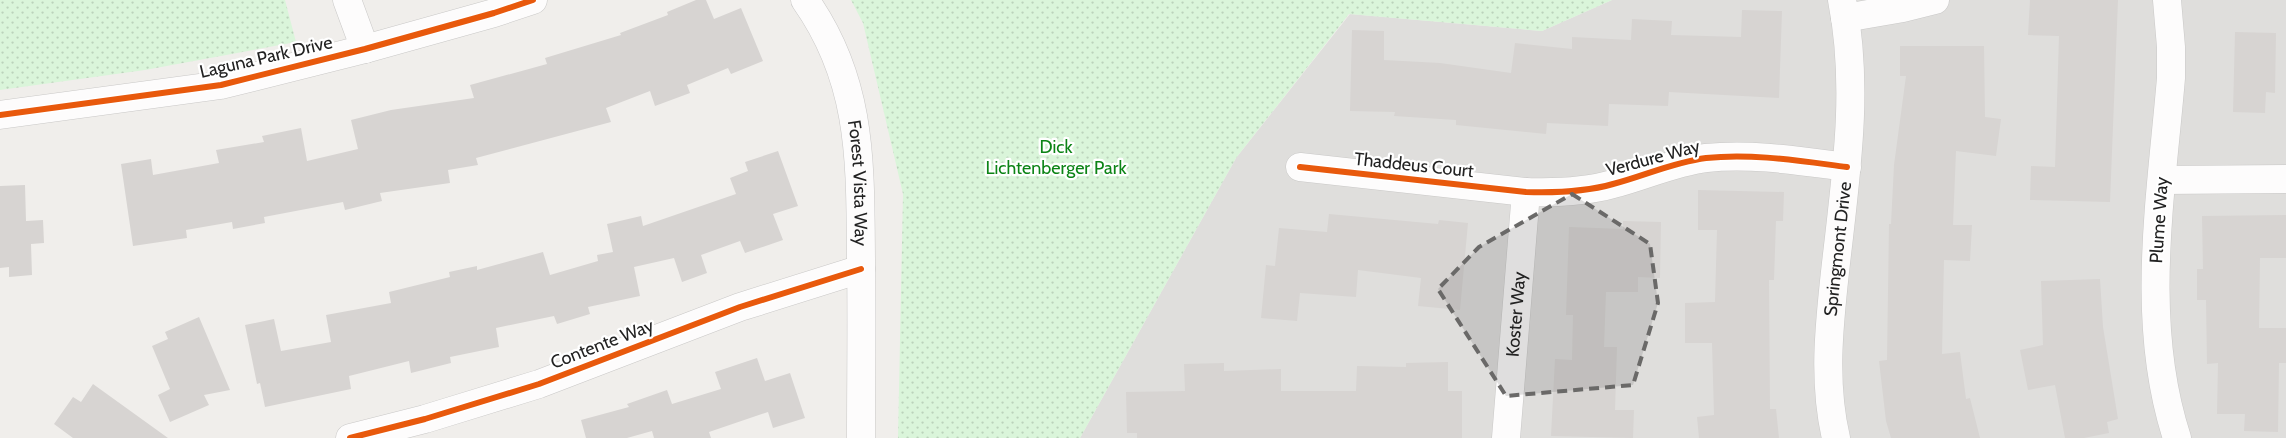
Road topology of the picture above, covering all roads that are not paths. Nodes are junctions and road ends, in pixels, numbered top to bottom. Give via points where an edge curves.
1 (346, 0) edge
2 (533, 0) edge
3 (805, 0) edge
4 (1935, 0) edge
5 (2167, 0) edge
6 (1844, 9) edge
7 (365, 49) junction
8 (0, 115) edge
9 (1847, 166) junction
10 (1300, 168) dead end
11 (2162, 180) junction
12 (2286, 180) edge
13 (1526, 192) junction
14 (861, 269) junction
15 (350, 438) edge
16 (862, 438) edge
17 (1506, 438) edge
18 (1836, 438) edge
19 (2178, 438) edge

1 - 7 street
2 - 7 street, Laguna Park Drive
3 - 14 street, Forest Vista Way via 821,23 844,78 852,108 860,157
4 - 6 street via 1903,8
5 - 11 street, Plume Way via 2171,78
6 - 9 street, Springmont Drive via 1852,86
7 - 8 street, Laguna Park Drive via 221,85
9 - 13 street, Verdure Way via 1768,158 1705,158 1582,190
9 - 18 street, Springmont Drive via 1828,336 1830,394
10 - 13 street, Thaddeus Court
11 - 12 street
11 - 19 street, Plume Way via 2155,298 2158,353
13 - 17 street, Koster Way
14 - 15 street, Contente Way via 740,307 539,384
14 - 16 street, Forest Vista Way

